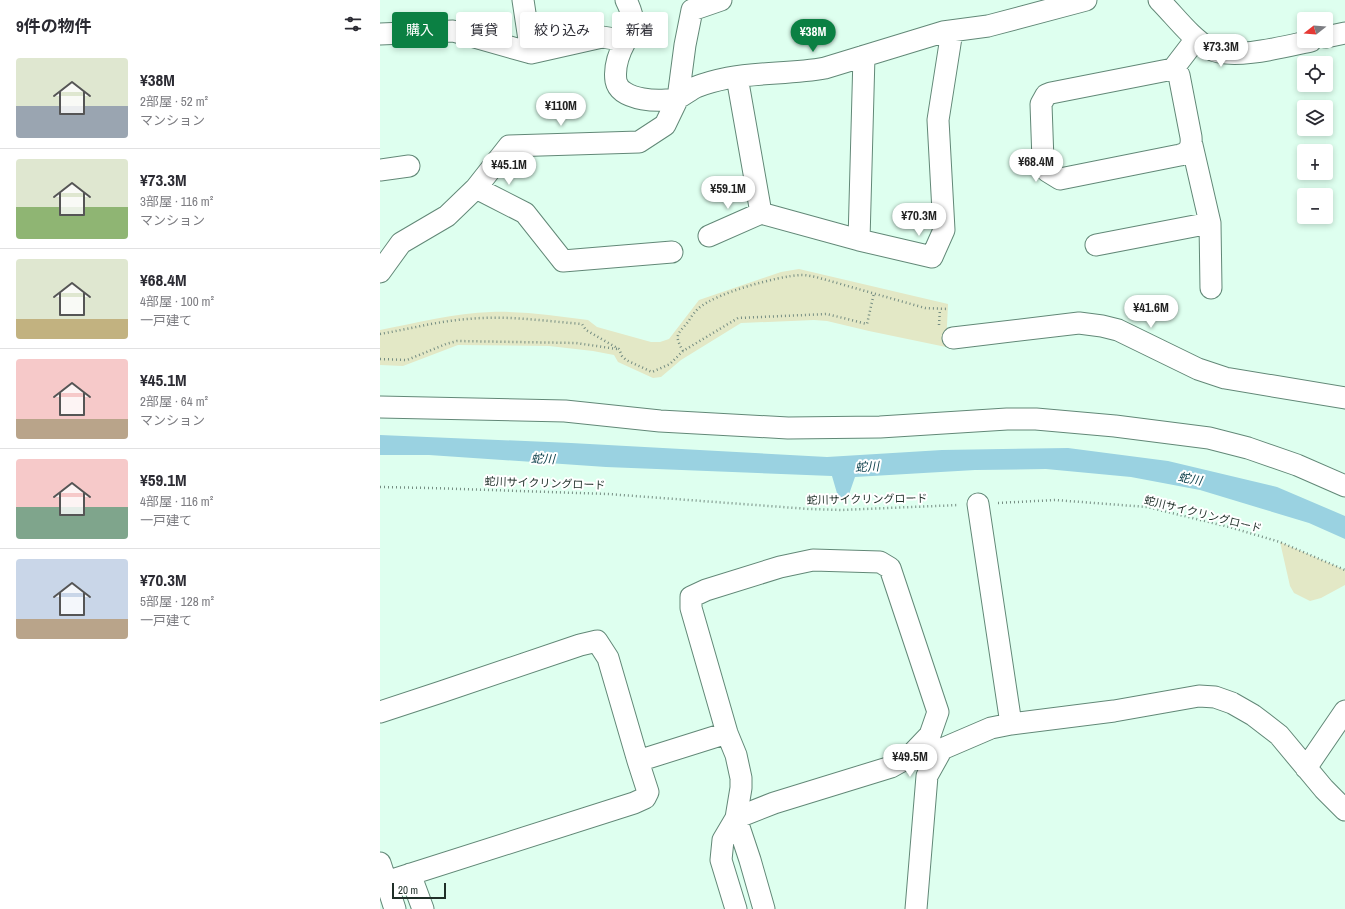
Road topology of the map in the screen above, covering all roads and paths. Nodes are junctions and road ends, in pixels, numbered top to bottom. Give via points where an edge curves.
1 (523, 0) edge
2 (626, 0) edge
3 (721, 0) edge
4 (1086, 0) edge
5 (1159, 0) edge
6 (631, 12) edge
7 (381, 30) edge
8 (952, 31) junction
9 (1345, 33) edge
10 (1333, 36) edge
11 (612, 39) edge
12 (1196, 39) junction
13 (1297, 44) edge
14 (622, 48) edge
15 (531, 53) junction
16 (864, 56) junction
17 (1173, 69) junction
18 (737, 77) junction
19 (678, 98) junction
20 (1192, 145) junction
21 (409, 166) dead end
22 (380, 170) edge
23 (476, 188) junction
24 (761, 214) junction
25 (1210, 223) junction
26 (709, 236) dead end
27 (859, 240) junction
28 (1096, 245) dead end
29 (672, 252) dead end
30 (380, 272) edge
31 (1211, 288) dead end
32 (874, 293) junction
33 (948, 309) dead end
34 (380, 334) edge
35 (953, 338) dead end
36 (619, 349) junction
37 (683, 351) junction
38 (380, 359) edge
39 (1345, 398) edge
40 (380, 407) edge
41 (1345, 486) edge
42 (380, 487) edge
43 (978, 504) junction
44 (1345, 570) edge
45 (1345, 711) edge
46 (380, 712) edge
47 (1011, 724) junction
48 (727, 733) junction
49 (638, 761) junction
50 (1306, 768) junction
51 (1345, 810) edge
52 (736, 818) junction
53 (383, 873) edge
54 (410, 874) junction
55 (395, 909) edge
56 (423, 909) edge
57 (736, 909) edge
58 (764, 909) edge
59 (916, 909) edge

1 - 15 street
2 - 6 street
3 - 19 street via 692,10
4 - 8 street via 1004,23
5 - 12 street
7 - 15 street via 453,31
8 - 16 street
8 - 27 street via 938,120 944,230 932,257
9 - 10 street
11 - 15 street via 602,37
12 - 13 street via 1212,50 1230,53 1267,51
12 - 17 street
14 - 19 street via 615,72 620,90 637,98
16 - 18 street via 808,71
16 - 27 street
17 - 20 street via 1179,75
17 - 20 street via 1046,95 1041,104 1043,161 1047,171 1060,179 1180,156
18 - 19 street via 698,86
18 - 24 street
19 - 23 street via 665,125 639,142 509,146
20 - 25 street
21 - 22 street
23 - 29 street via 525,213 563,261
23 - 30 street via 448,216 401,242
24 - 26 street
24 - 27 street
25 - 28 street
25 - 31 street
32 - 33 path via 925,308
32 - 37 path via 867,324 828,314 738,318
32 - 37 path via 803,275 766,281 730,292 699,308 678,334
34 - 36 path via 468,319 529,319 582,324 586,330
35 - 39 street via 1079,323 1102,326 1118,330 1198,369 1225,378
36 - 37 path via 626,360 652,372 670,364
36 - 38 path via 576,343 457,342 407,360
40 - 41 street via 565,411 660,421 788,428 880,427 1007,419 1044,420 1209,438 1297,465
42 - 43 path, 蛇川サイクリングロード via 608,494 833,510
43 - 44 path, 蛇川サイクリングロード via 1055,500 1147,507 1280,542
43 - 47 street
45 - 50 street
46 - 49 street via 580,645 597,642 608,658
47 - 50 street via 1114,711 1199,696 1215,697 1253,714 1279,735
47 - 59 street via 991,728 942,750 927,776
48 - 49 street
48 - 52 street via 736,755 740,778
48 - 52 street via 691,608 691,597 780,567 813,560 880,562 890,568 938,712 930,734 909,757 891,768 774,803
49 - 54 street via 648,792 645,798
50 - 51 street
52 - 57 street via 724,840 721,860
52 - 58 street
53 - 54 street
53 - 55 street
54 - 56 street

